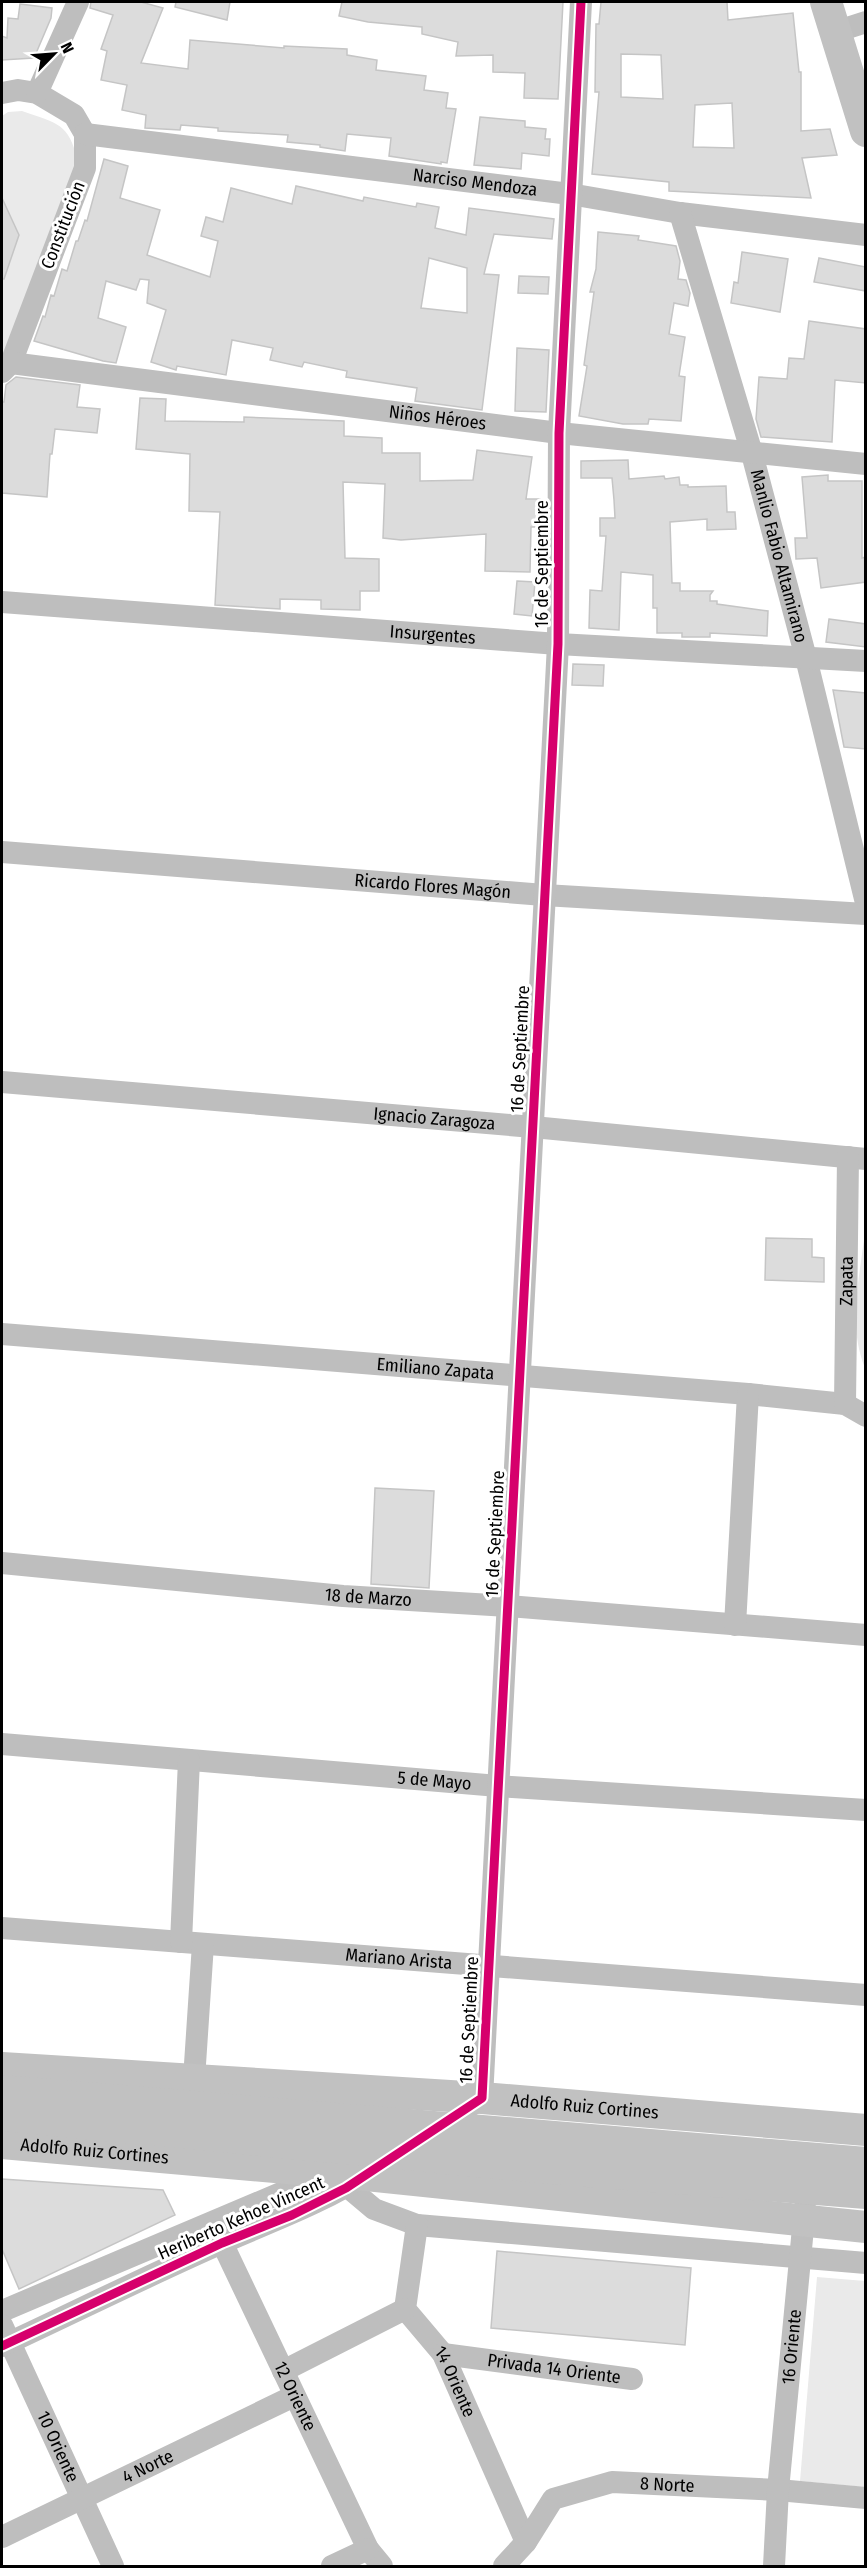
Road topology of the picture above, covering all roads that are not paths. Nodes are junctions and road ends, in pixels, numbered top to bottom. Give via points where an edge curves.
1 (78, 2) edge
2 (581, 2) edge
3 (826, 2) edge
4 (866, 22) edge
5 (835, 32) junction
6 (2, 93) edge
7 (37, 93) junction
8 (866, 131) edge
9 (85, 134) junction
10 (570, 194) junction
11 (680, 213) junction
12 (866, 235) edge
13 (6, 367) edge
14 (559, 433) junction
15 (751, 450) junction
16 (866, 464) edge
17 (2, 602) edge
18 (558, 644) junction
19 (806, 658) junction
20 (866, 661) edge
21 (2, 852) edge
22 (544, 895) junction
23 (866, 903) edge
24 (866, 914) edge
25 (2, 1082) edge
26 (534, 1126) junction
27 (857, 1158) edge
28 (2, 1335) edge
29 (520, 1376) junction
30 (748, 1394) junction
31 (844, 1404) junction
32 (866, 1416) edge
33 (2, 1563) edge
34 (508, 1606) junction
35 (735, 1625) junction
36 (866, 1635) edge
37 (2, 1744) edge
38 (189, 1760) junction
39 (498, 1786) junction
40 (866, 1810) edge
41 (2, 1928) edge
42 (192, 1943) junction
43 (489, 1965) junction
44 (866, 1995) edge
45 (2, 2068) edge
46 (194, 2079) junction
47 (2, 2091) edge
48 (470, 2097) junction
49 (2, 2115) edge
50 (812, 2125) junction
51 (866, 2130) edge
52 (2, 2143) edge
53 (866, 2163) edge
54 (348, 2178) junction
55 (866, 2193) edge
56 (803, 2220) junction
57 (417, 2225) junction
58 (866, 2227) edge
59 (217, 2233) junction
60 (800, 2257) junction
61 (866, 2263) edge
62 (405, 2309) junction
63 (2, 2311) edge
64 (4, 2338) edge
65 (443, 2354) junction
66 (283, 2371) junction
67 (632, 2379) dead end
68 (294, 2396) junction
69 (778, 2490) junction
70 (866, 2498) edge
71 (82, 2500) junction
72 (2, 2537) edge
73 (526, 2541) junction
74 (368, 2549) junction
75 (113, 2566) edge
76 (332, 2566) edge
77 (382, 2566) edge
78 (504, 2566) edge
79 (774, 2566) edge

1 - 7 street
2 - 10 street, 16 de Septiembre
3 - 5 main road
4 - 5 street
5 - 8 main road
6 - 7 street
7 - 9 street via 74,115
9 - 10 street, Narciso Mendoza
9 - 13 street, Constitución via 85,168
10 - 11 street, Narciso Mendoza
10 - 14 street, 16 de Septiembre
11 - 12 street, Narciso Mendoza
11 - 15 street, Manlio Fabio Altamirano
13 - 14 street, Niños Héroes
14 - 15 street, Niños Héroes
14 - 18 street, 16 de Septiembre
15 - 16 street, Niños Héroes
15 - 19 street, Manlio Fabio Altamirano
17 - 18 street, Insurgentes
18 - 19 street, Insurgentes
18 - 22 street, 16 de Septiembre
19 - 20 street, Insurgentes
19 - 23 street, Manlio Fabio Altamirano
21 - 22 street, Ricardo Flores Magón
22 - 24 street, Ricardo Flores Magón
22 - 26 street, 16 de Septiembre
25 - 26 street, Ignacio Zaragoza
26 - 27 street, Ignacio Zaragoza
26 - 29 street, 16 de Septiembre
27 - 31 street, Zapata
28 - 29 street, Emiliano Zapata
29 - 30 street, Emiliano Zapata
29 - 34 street, 16 de Septiembre
30 - 31 street, Emiliano Zapata
30 - 35 street
31 - 32 street, Emiliano Zapata
33 - 34 street, 18 de Marzo via 343,1596
34 - 35 street, 18 de Marzo
34 - 39 street, 16 de Septiembre
35 - 36 street, 18 de Marzo
37 - 38 street, 5 de Mayo
38 - 39 street, 5 de Mayo
38 - 42 street
39 - 40 street, 5 de Mayo
39 - 43 street, 16 de Septiembre
41 - 42 street, Mariano Arista
42 - 43 street, Mariano Arista
42 - 46 street
43 - 44 street, Mariano Arista
43 - 48 street, 16 de Septiembre
45 - 46 main road, Adolfo Ruiz Cortines
46 - 48 main road, Adolfo Ruiz Cortines
47 - 53 main road, bridge
48 - 50 main road, Adolfo Ruiz Cortines
48 - 54 street, Heriberto Kehoe Vincent
48 - 54 street, Heriberto Kehoe Vincent
49 - 55 main road, bridge via 550,2168
50 - 51 main road, Adolfo Ruiz Cortines
50 - 56 street, 16 Oriente
52 - 54 main road, Adolfo Ruiz Cortines
54 - 56 main road, Adolfo Ruiz Cortines
54 - 57 street via 374,2209
54 - 59 street, Heriberto Kehoe Vincent
56 - 58 main road, Adolfo Ruiz Cortines
56 - 60 street, 16 Oriente
57 - 60 street
57 - 62 street
59 - 63 street, Heriberto Kehoe Vincent
59 - 64 street, Heriberto Kehoe Vincent
59 - 66 street, 12 Oriente
60 - 61 street
60 - 69 street, 16 Oriente
62 - 65 street, 14 Oriente
62 - 66 street
64 - 71 street, 10 Oriente
65 - 67 street, Privada 14 Oriente
65 - 73 street, 14 Oriente
66 - 68 street, 12 Oriente
68 - 71 street, 4 Norte
68 - 74 street, 12 Oriente
69 - 70 street, 8 Norte
69 - 73 street, 8 Norte via 612,2482 553,2499
69 - 79 street, 16 Oriente
71 - 72 street, 4 Norte
71 - 75 street, 10 Oriente
73 - 78 street, 8 Norte
74 - 76 street
74 - 77 street, 12 Oriente

